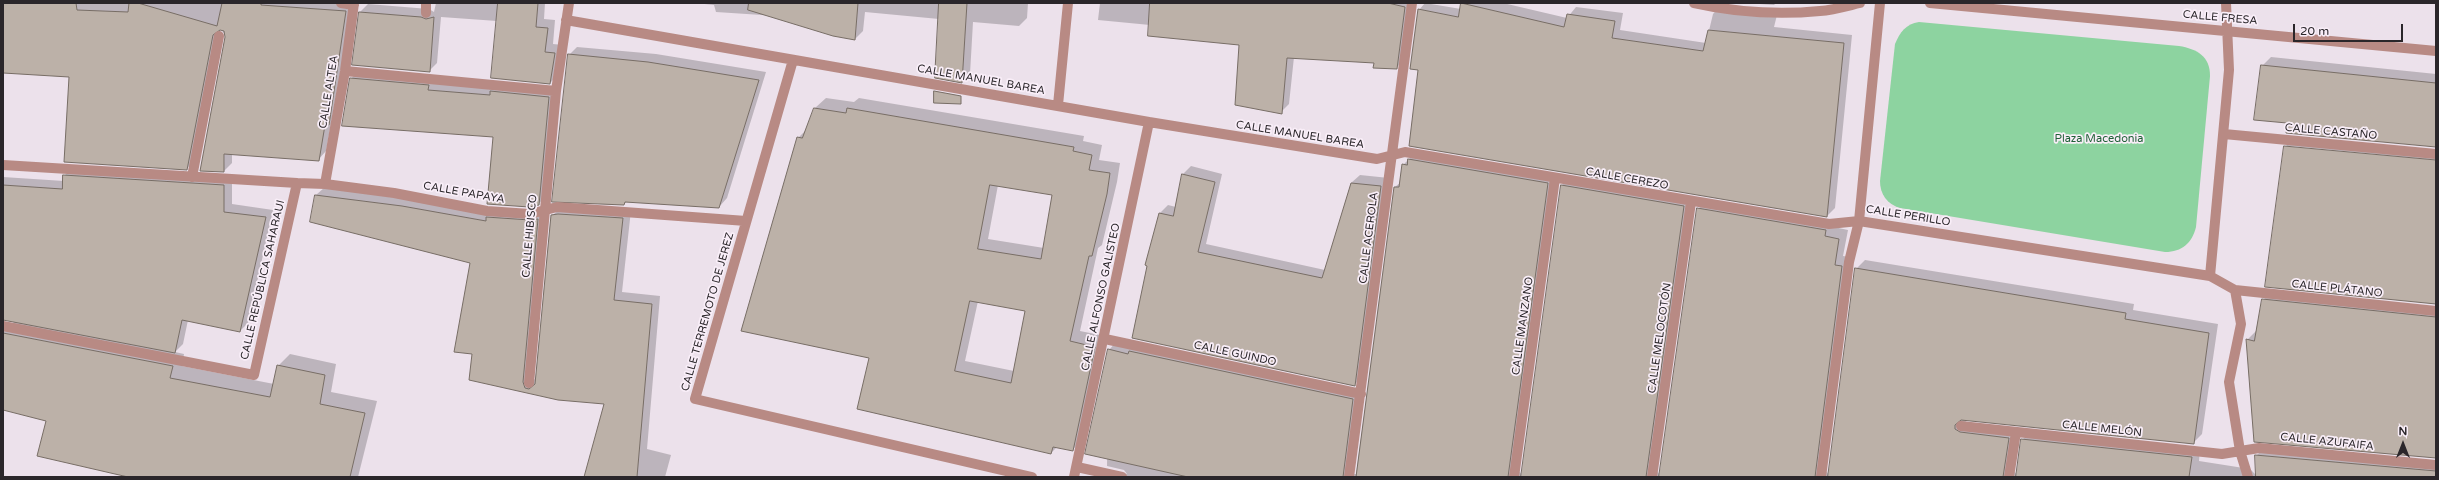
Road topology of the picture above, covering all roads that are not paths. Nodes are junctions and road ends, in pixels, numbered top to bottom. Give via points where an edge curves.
1 (341, 3) edge
2 (569, 3) edge
3 (1068, 3) edge
4 (1412, 3) edge
5 (1694, 3) edge
6 (1860, 3) edge
7 (1880, 3) edge
8 (1930, 3) edge
9 (2226, 3) edge
10 (354, 4) edge
11 (1808, 7) edge
12 (566, 20) junction
13 (2227, 30) junction
14 (218, 36) dead end
15 (2436, 51) edge
16 (793, 60) junction
17 (345, 71) junction
18 (556, 91) junction
19 (1058, 105) junction
20 (1149, 122) junction
21 (2224, 134) junction
22 (2436, 154) edge
23 (1392, 156) junction
24 (3, 165) edge
25 (192, 176) junction
26 (1555, 178) junction
27 (297, 183) junction
28 (325, 184) junction
29 (1691, 202) junction
30 (544, 211) junction
31 (746, 221) junction
32 (1859, 221) junction
33 (2210, 276) junction
34 (2235, 290) junction
35 (2436, 311) edge
36 (3, 326) edge
37 (1105, 339) junction
38 (529, 383) dead end
39 (1361, 394) junction
40 (1961, 426) dead end
41 (2016, 432) junction
42 (2240, 451) junction
43 (2436, 465) edge
44 (1075, 472) edge
45 (1032, 477) edge
46 (1122, 477) edge
47 (1349, 477) edge
48 (1514, 477) edge
49 (1652, 477) edge
50 (1821, 477) edge
51 (2010, 477) edge
52 (2248, 477) edge

1 - 10 street
2 - 12 street, CALLE HIBISCO
3 - 19 street
4 - 23 street, CALLE ACEROLA
5 - 11 street via 1716,8 1771,13
6 - 11 street via 1820,11
7 - 32 street
8 - 13 street, CALLE FRESA
9 - 13 street
10 - 17 street, CALLE ALTEA
12 - 16 street, CALLE MANUEL BAREA
12 - 18 street, CALLE HIBISCO
13 - 15 street, CALLE FRESA
13 - 21 street via 2229,70
14 - 25 street
16 - 19 street, CALLE MANUEL BAREA
16 - 31 street, CALLE TERREMOTO DE JEREZ
17 - 18 street
17 - 28 street, CALLE ALTEA
18 - 30 street, CALLE HIBISCO
19 - 20 street, CALLE MANUEL BAREA
20 - 23 street, CALLE MANUEL BAREA via 1377,159
20 - 37 street, CALLE ALFONSO GALISTEO
21 - 22 street, CALLE CASTAÑO
21 - 33 street
23 - 26 street, CALLE CEREZO via 1405,152
23 - 39 street, CALLE ACEROLA
24 - 25 street
25 - 27 street
26 - 29 street, CALLE CEREZO
26 - 48 street, CALLE MANZANO
27 - 28 street, CALLE PAPAYA
27 - 36 street, CALLE REPÚBLICA SAHARAUI via 254,375
28 - 30 street, CALLE PAPAYA via 394,193 487,211 530,214
29 - 32 street, CALLE CEREZO via 1829,224
29 - 49 street, CALLE MELOCOTÓN
30 - 31 street, CALLE PAPAYA via 557,207
30 - 38 street, CALLE HIBISCO
31 - 45 street, CALLE TERREMOTO DE JEREZ via 695,399
32 - 33 street, CALLE PERILLO
32 - 50 street, CALLE PERILLO via 1849,262
33 - 34 street
34 - 35 street, CALLE PLÁTANO
34 - 42 street via 2241,324 2229,382
37 - 39 street, CALLE GUINDO
37 - 44 street, CALLE ALFONSO GALISTEO
39 - 47 street, CALLE ACEROLA
40 - 41 street, CALLE MELÓN
41 - 42 street, CALLE MELÓN via 2222,454
41 - 51 street
42 - 43 street, CALLE AZUFAIFA via 2259,448
42 - 52 street
44 - 46 street

